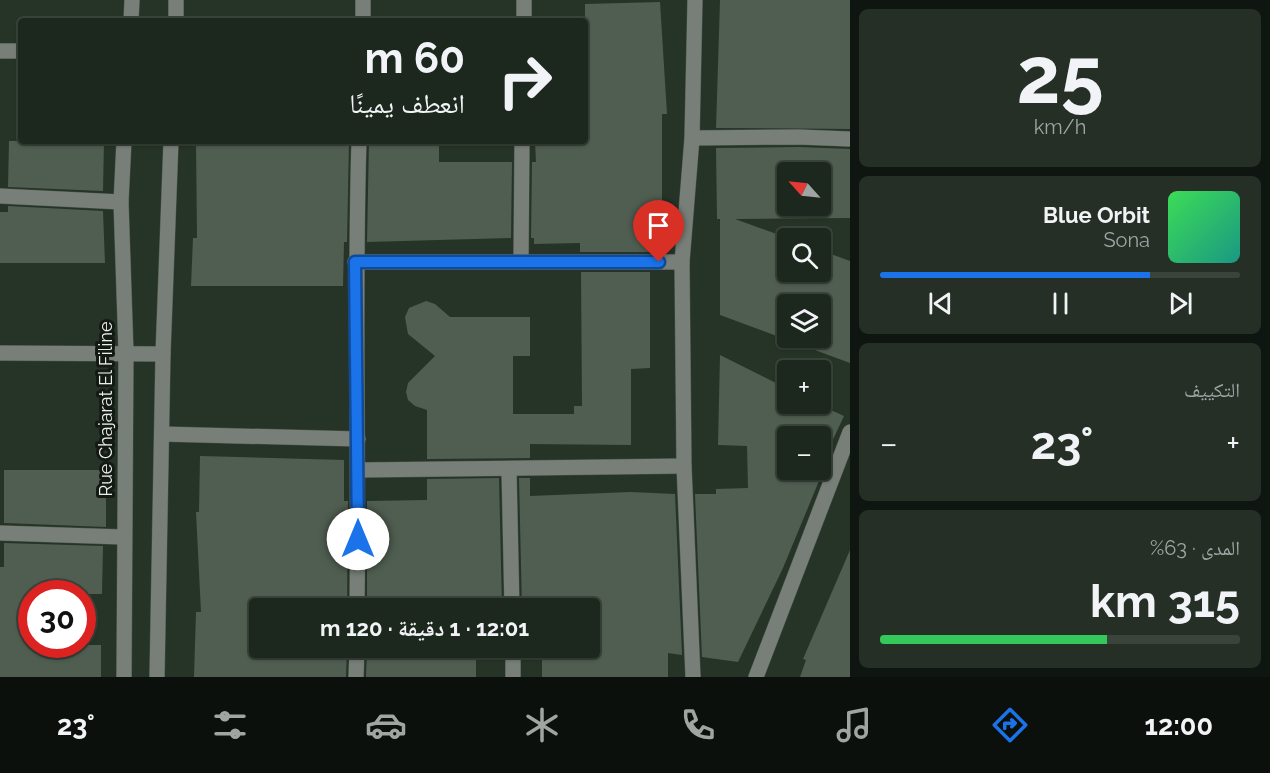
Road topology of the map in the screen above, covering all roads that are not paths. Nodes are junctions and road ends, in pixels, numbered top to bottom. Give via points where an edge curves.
1 (132, 0) edge
2 (176, 0) edge
3 (363, 0) edge
4 (524, 0) edge
5 (694, 0) edge
6 (131, 18) edge
7 (176, 18) edge
8 (363, 18) edge
9 (524, 18) edge
10 (0, 51) edge
11 (18, 51) edge
12 (692, 138) junction
13 (850, 139) edge
14 (124, 144) edge
15 (171, 144) edge
16 (359, 144) edge
17 (522, 144) edge
18 (0, 196) edge
19 (121, 202) junction
20 (355, 262) junction
21 (521, 262) junction
22 (682, 262) junction
23 (126, 352) junction
24 (0, 353) edge
25 (163, 354) junction
26 (850, 432) edge
27 (162, 434) junction
28 (358, 439) junction
29 (684, 466) junction
30 (359, 470) junction
31 (509, 470) junction
32 (0, 533) edge
33 (123, 537) junction
34 (357, 598) edge
35 (512, 598) edge
36 (357, 658) edge
37 (513, 658) edge
38 (124, 677) edge
39 (158, 677) edge
40 (357, 677) edge
41 (513, 677) edge
42 (693, 677) edge
43 (756, 677) edge

1 - 6 street
2 - 7 street
3 - 8 street
4 - 9 street
5 - 12 street
10 - 11 street
12 - 13 street
12 - 22 street
14 - 19 street, Rue Chajarat El Filine
15 - 25 street
16 - 20 street
17 - 21 street
18 - 19 street
19 - 23 street, Rue Chajarat El Filine
20 - 21 street
20 - 28 street
21 - 22 street
22 - 29 street
23 - 24 street
23 - 25 street
23 - 33 street, Rue Chajarat El Filine
25 - 27 street
26 - 43 street
27 - 28 street
27 - 39 street
28 - 30 street
29 - 31 street
29 - 42 street
30 - 31 street
30 - 34 street
31 - 35 street
32 - 33 street
33 - 38 street, Rue Chajarat El Filine
36 - 40 street
37 - 41 street

